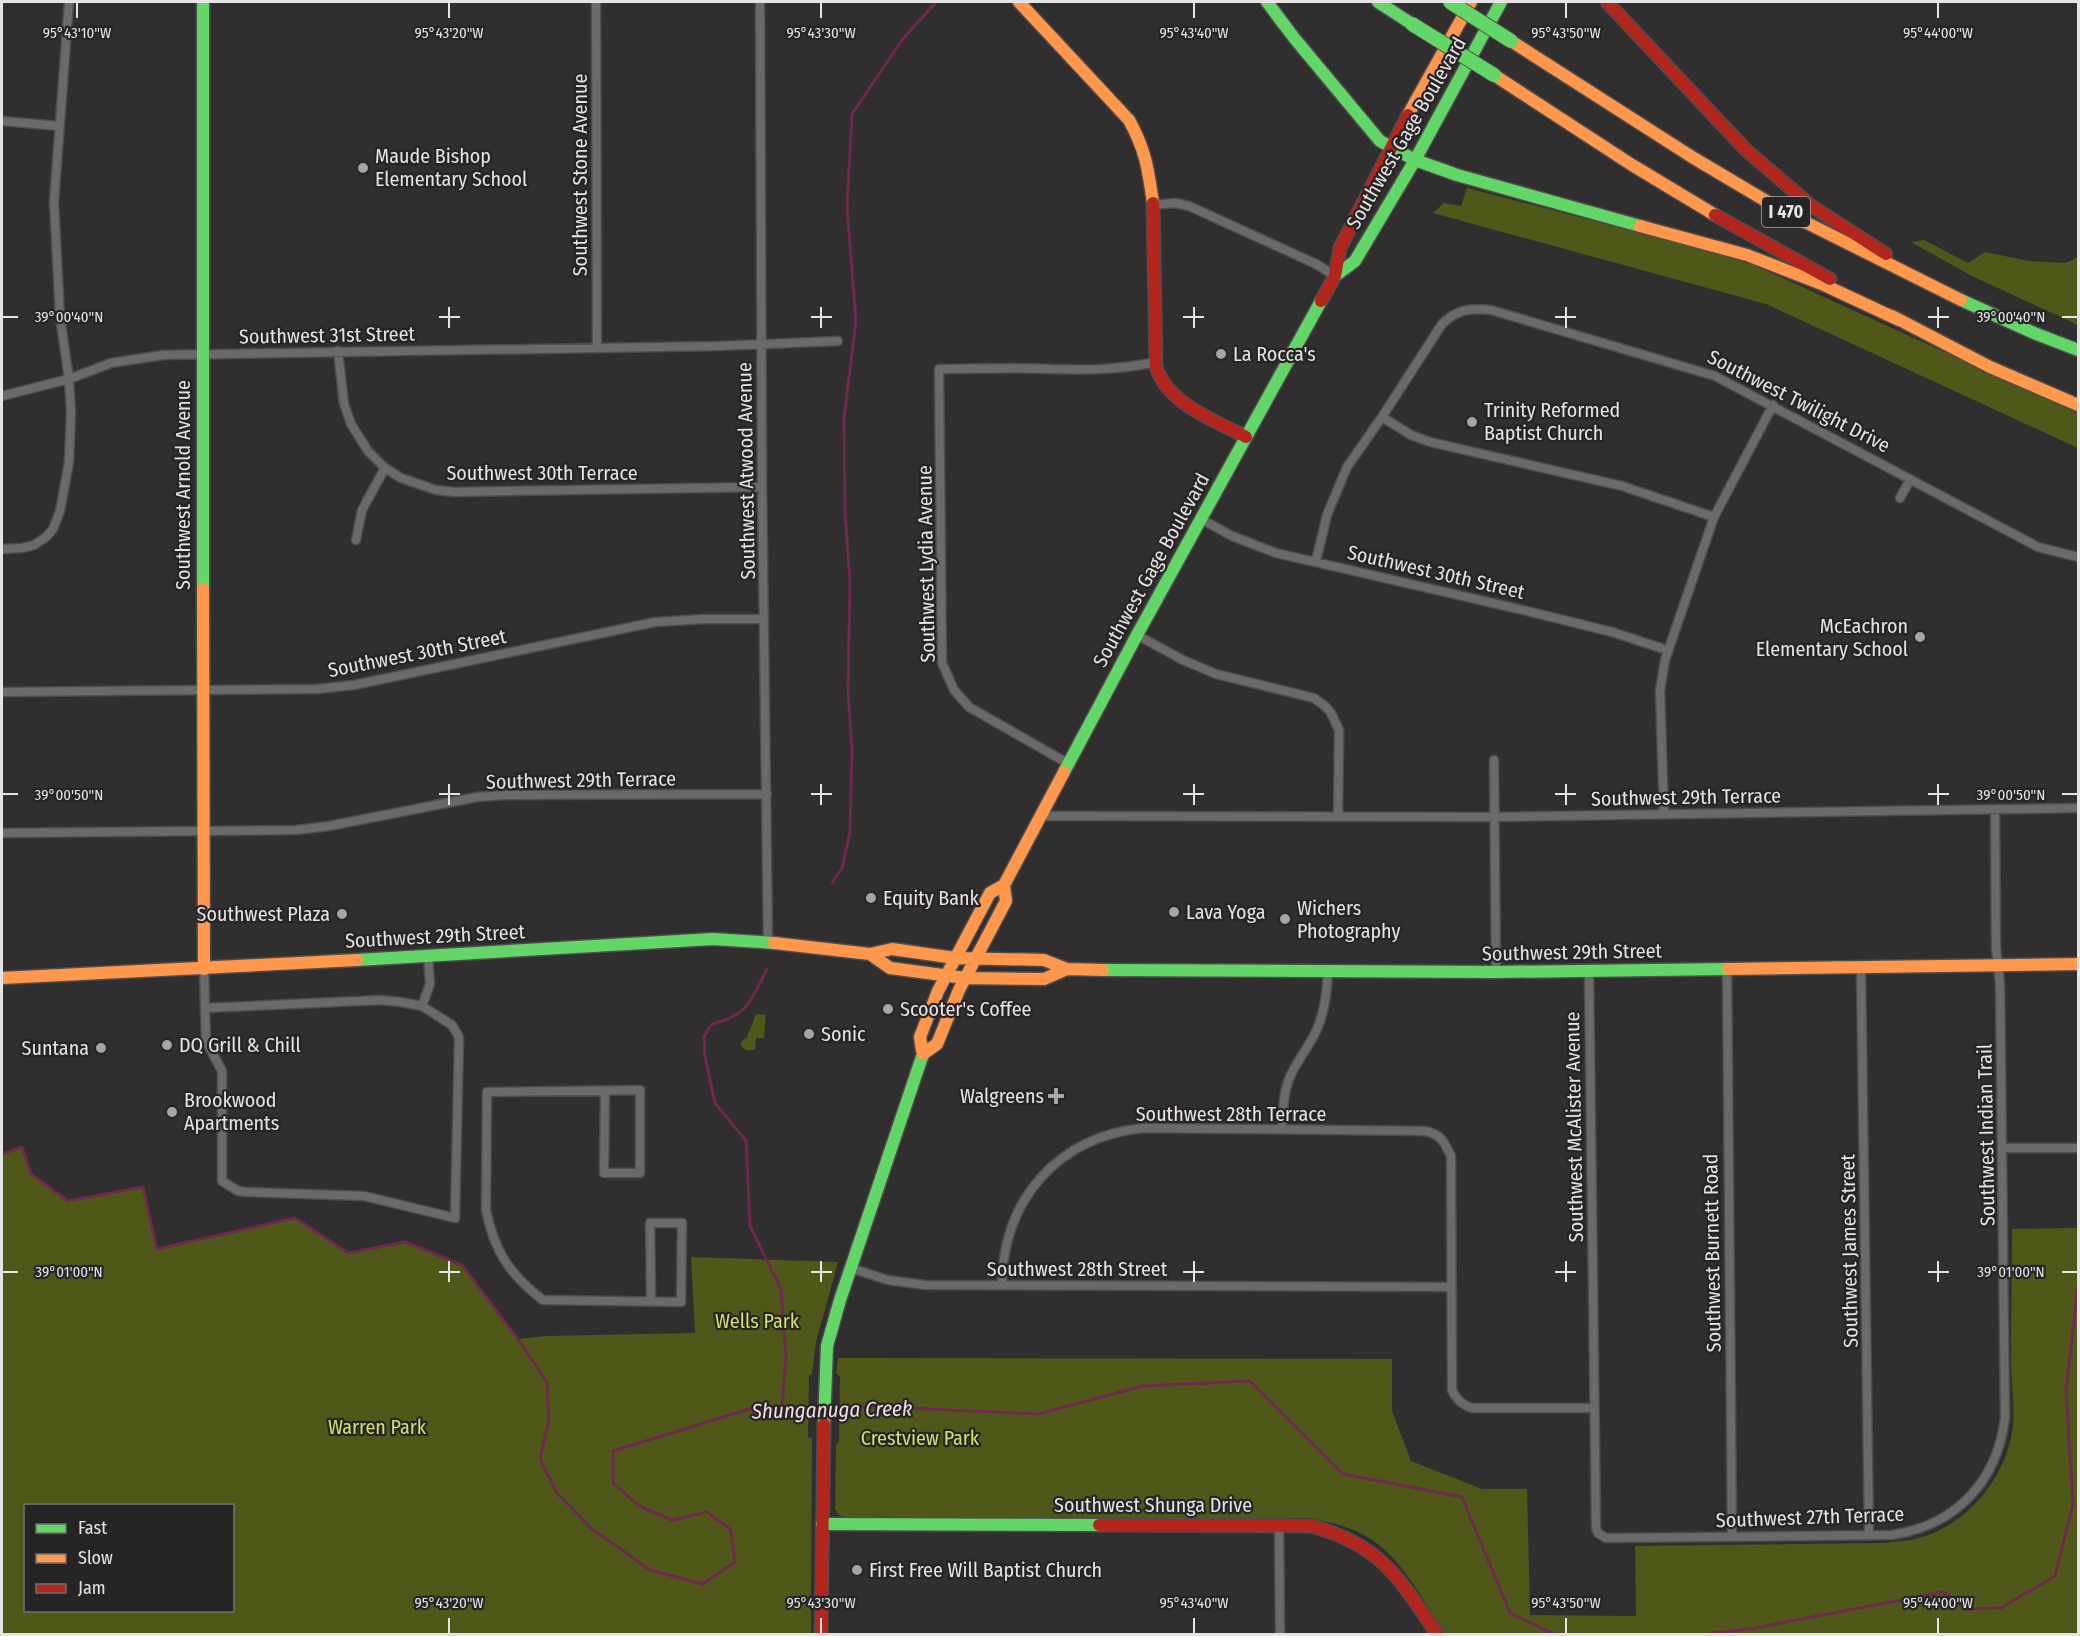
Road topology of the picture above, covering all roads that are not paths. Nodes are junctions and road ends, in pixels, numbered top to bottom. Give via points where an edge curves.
1 (69, 2) edge
2 (203, 2) edge
3 (596, 2) edge
4 (760, 2) edge
5 (1019, 2) edge
6 (1267, 2) edge
7 (1378, 2) edge
8 (1450, 2) edge
9 (1471, 2) edge
10 (1501, 2) edge
11 (1607, 2) edge
12 (2, 121) edge
13 (59, 126) junction
14 (1391, 147) junction
15 (1415, 160) junction
16 (1153, 205) junction
17 (1335, 276) junction
18 (1943, 292) junction
19 (1899, 320) junction
20 (838, 341) dead end
21 (762, 344) junction
22 (597, 347) junction
23 (2079, 350) edge
24 (338, 351) junction
25 (202, 353) junction
26 (1156, 362) junction
27 (69, 379) junction
28 (2, 396) edge
29 (1773, 405) junction
30 (2079, 405) edge
31 (1382, 417) junction
32 (1246, 437) junction
33 (385, 468) junction
34 (1910, 480) junction
35 (762, 487) junction
36 (1900, 498) dead end
37 (1714, 517) junction
38 (1201, 519) junction
39 (356, 540) dead end
40 (2, 549) edge
41 (2079, 557) edge
42 (1316, 561) junction
43 (764, 619) junction
44 (1137, 635) junction
45 (1668, 650) junction
46 (203, 690) junction
47 (2, 692) edge
48 (1494, 760) dead end
49 (1069, 764) junction
50 (767, 794) junction
51 (2079, 808) edge
52 (1995, 810) junction
53 (1664, 814) junction
54 (1041, 816) junction
55 (1338, 817) junction
56 (1494, 818) junction
57 (203, 831) junction
58 (2, 833) edge
59 (1004, 885) junction
60 (768, 941) junction
61 (870, 954) junction
62 (428, 956) junction
63 (955, 958) junction
64 (976, 959) junction
65 (2079, 964) edge
66 (1998, 966) junction
67 (1861, 967) junction
68 (204, 969) junction
69 (1067, 969) junction
70 (1727, 969) junction
71 (1589, 971) junction
72 (1328, 972) junction
73 (1496, 972) junction
74 (946, 976) junction
75 (2, 978) edge
76 (965, 978) junction
77 (422, 1006) junction
78 (205, 1008) junction
79 (923, 1054) junction
80 (605, 1091) junction
81 (1282, 1129) junction
82 (2002, 1148) junction
83 (2079, 1148) edge
84 (850, 1268) junction
85 (1002, 1285) junction
86 (1450, 1287) junction
87 (651, 1302) junction
88 (1594, 1408) junction
89 (1995, 1459) joint
90 (822, 1524) junction
91 (1279, 1524) junction
92 (1598, 1533) joint
93 (1869, 1535) junction
94 (1732, 1536) junction
95 (821, 1635) edge
96 (1280, 1635) edge
97 (1437, 1635) edge

1 - 13 street
2 - 25 main road, Southwest Arnold Avenue
3 - 22 street, Southwest Stone Avenue
4 - 21 street, Southwest Atwood Avenue
5 - 16 main road via 1129,120 1147,160
6 - 14 main road via 1380,141
7 - 19 main road, I 470, bridge via 1632,165
8 - 18 main road, I 470, bridge via 1737,185
9 - 14 main road, Southwest Gage Boulevard
10 - 15 main road, Southwest Gage Boulevard
11 - 18 main road via 1776,177 1810,205
12 - 13 street
13 - 27 street via 54,202 56,263
14 - 15 main road
14 - 17 main road, Southwest Gage Boulevard via 1340,248
15 - 17 main road, Southwest Gage Boulevard via 1355,261
15 - 19 main road via 1458,176 1747,255
16 - 17 street via 1189,206
16 - 26 main road
17 - 32 main road, Southwest Gage Boulevard
18 - 23 main road, I 470
19 - 30 main road, I 470 via 1990,367
20 - 21 street, Southwest 31st Street
21 - 22 street, Southwest 31st Street
21 - 35 street, Southwest Atwood Avenue
22 - 24 street, Southwest 31st Street
24 - 25 street, Southwest 31st Street
24 - 33 street, Southwest 30th Terrace via 344,404 351,424 368,451
25 - 27 street, Southwest 31st Street via 111,363
25 - 46 main road, Southwest Arnold Avenue
26 - 32 main road via 1158,375 1171,394
26 - 49 street, Southwest Lydia Avenue via 1089,371 939,369 944,670 969,707
27 - 28 street, Southwest 31st Street
27 - 40 street via 71,437 58,521 37,543
29 - 31 street, Southwest Twilight Drive via 1715,376 1491,310 1473,309 1456,313 1442,324
29 - 34 street, Southwest Twilight Drive
29 - 37 street
31 - 37 street via 1430,442 1622,486
31 - 42 street, Southwest Twilight Drive via 1355,452 1336,490
32 - 38 main road, Southwest Gage Boulevard
33 - 35 street, Southwest 30th Terrace via 418,485 454,492
33 - 39 street via 362,510
34 - 36 street
34 - 41 street, Southwest Twilight Drive via 2038,547
35 - 43 street, Southwest Atwood Avenue
37 - 45 street
38 - 42 street, Southwest 30th Street via 1263,549
38 - 44 main road, Southwest Gage Boulevard
42 - 45 street, Southwest 30th Street via 1612,632
43 - 46 street, Southwest 30th Street via 655,622 354,685
43 - 50 street, Southwest Atwood Avenue
44 - 49 main road, Southwest Gage Boulevard
44 - 55 street via 1216,674 1300,693 1325,706 1339,730
45 - 53 street via 1660,691
46 - 47 street, Southwest 30th Street
46 - 57 main road, Southwest Arnold Avenue
48 - 56 street
49 - 54 main road, Southwest Gage Boulevard
50 - 57 street, Southwest 29th Terrace via 496,796 329,826
50 - 60 street, Southwest Atwood Avenue
51 - 52 street, Southwest 29th Terrace
52 - 53 street, Southwest 29th Terrace
52 - 66 street, Southwest Indian Trail
53 - 56 street, Southwest 29th Terrace
54 - 55 street, Southwest 29th Terrace
54 - 59 main road, Southwest Gage Boulevard
55 - 56 street, Southwest 29th Terrace
56 - 73 street
57 - 58 street, Southwest 29th Terrace
57 - 68 main road, Southwest Arnold Avenue
59 - 63 main road, Southwest Gage Boulevard via 990,893
59 - 64 main road, Southwest Gage Boulevard via 1006,902
60 - 61 main road, Southwest 29th Street
60 - 62 main road, Southwest 29th Street via 703,940
61 - 63 main road, Southwest 29th Street via 892,949
61 - 74 main road, Southwest 29th Street via 890,968
62 - 68 main road, Southwest 29th Street
62 - 77 street via 430,984
63 - 64 main road, Southwest 29th Street
63 - 74 main road, Southwest Gage Boulevard
64 - 69 main road, Southwest 29th Street via 1044,960
64 - 76 main road, Southwest Gage Boulevard
65 - 66 main road, Southwest 29th Street
66 - 67 main road, Southwest 29th Street
66 - 82 street, Southwest Indian Trail
67 - 70 main road, Southwest 29th Street
67 - 93 street, Southwest James Street
68 - 75 main road, Southwest 29th Street
68 - 78 street
69 - 72 main road, Southwest 29th Street
69 - 76 main road, Southwest 29th Street via 1044,979
70 - 71 main road, Southwest 29th Street
70 - 94 street, Southwest Burnett Road
71 - 73 main road, Southwest 29th Street
71 - 88 street, Southwest McAlister Avenue
72 - 73 main road, Southwest 29th Street
72 - 81 street via 1320,1022 1286,1087
74 - 76 main road, Southwest 29th Street
74 - 79 main road, Southwest Gage Boulevard via 920,1037
76 - 79 main road, Southwest Gage Boulevard via 937,1044
77 - 78 street via 380,1000
77 - 78 street via 452,1025 459,1037 455,1218 364,1196 246,1192 222,1181 222,1071 206,1041
79 - 84 main road, Southwest Gage Boulevard
80 - 80 street via 640,1090 640,1173 604,1173
80 - 87 street via 487,1092 489,1227 514,1275 543,1300
81 - 85 street, Southwest 28th Terrace via 1143,1128 1111,1134 1081,1146 1052,1166 1021,1206 1006,1244
81 - 86 street, Southwest 28th Terrace via 1425,1131 1442,1138 1451,1156
82 - 83 street
82 - 89 street, Southwest Indian Trail via 2005,1418
84 - 85 street, Southwest 28th Street via 888,1280 925,1285
84 - 90 main road, Southwest Gage Boulevard via 830,1332
85 - 86 street, Southwest 28th Street
86 - 88 street via 1452,1390 1463,1405
87 - 87 street via 650,1223 682,1223 681,1302
88 - 92 street, Southwest McAlister Avenue
89 - 93 street, Southwest 27th Terrace via 1976,1491 1944,1517 1902,1533
90 - 91 main road, Southwest Shunga Drive
90 - 95 main road, Southwest Gage Boulevard
91 - 96 street
91 - 97 main road, Southwest Shunga Drive via 1330,1530 1364,1545 1394,1571
92 - 94 street, Southwest 27th Terrace via 1606,1538
93 - 94 street, Southwest 27th Terrace

